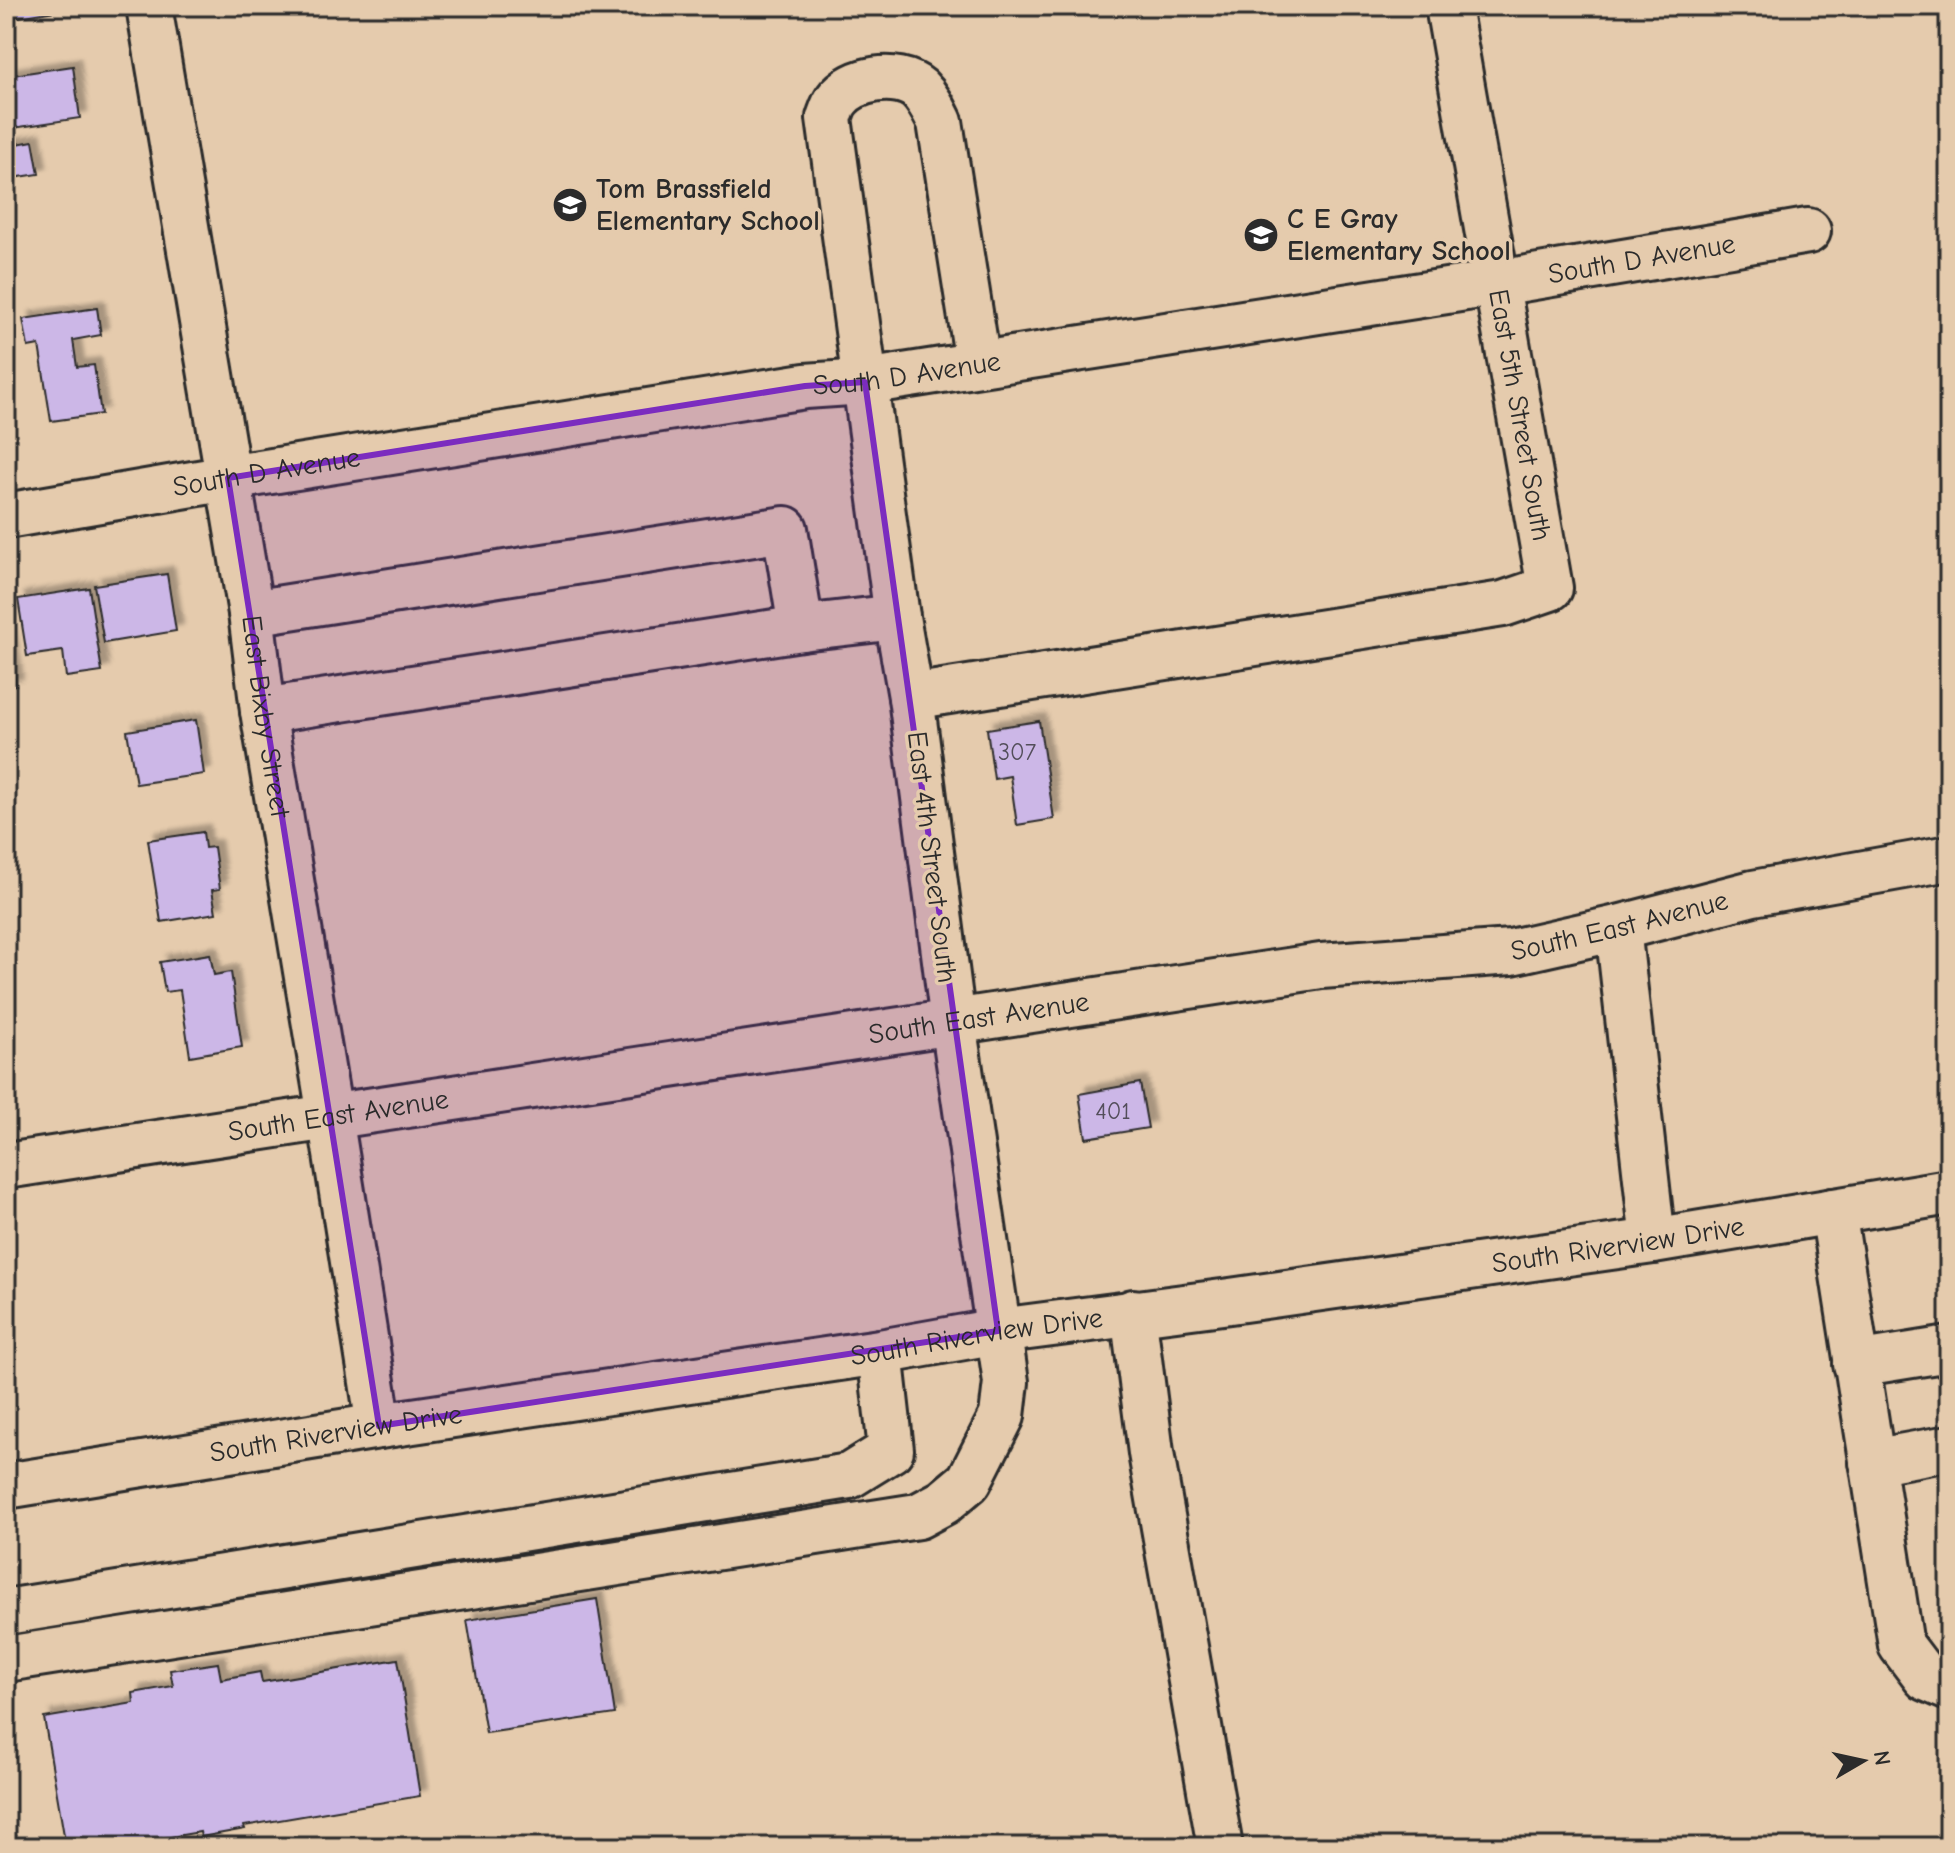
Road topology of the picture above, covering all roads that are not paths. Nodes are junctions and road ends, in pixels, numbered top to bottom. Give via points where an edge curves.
1 (149, 6) edge
2 (1448, 6) edge
3 (1808, 231) dead end
4 (1498, 283) junction
5 (978, 363) junction
6 (865, 382) junction
7 (228, 478) junction
8 (6, 516) edge
9 (251, 613) junction
10 (897, 617) junction
11 (801, 628) junction
12 (911, 697) junction
13 (263, 711) junction
14 (1949, 858) edge
15 (1618, 928) junction
16 (953, 1022) junction
17 (330, 1116) junction
18 (6, 1166) edge
19 (1949, 1192) edge
20 (1833, 1211) junction
21 (1653, 1241) junction
22 (1133, 1312) junction
23 (998, 1331) junction
24 (1949, 1349) edge
25 (880, 1352) junction
26 (1856, 1364) junction
27 (379, 1426) junction
28 (1949, 1448) edge
29 (1872, 1462) junction
30 (6, 1486) edge
31 (6, 1612) edge
32 (6, 1659) edge
33 (1949, 1688) edge
34 (1220, 1847) edge

1 - 7 street, East Bixby Street
2 - 4 street, East 5th Street South
3 - 4 street, South D Avenue
4 - 5 street, South D Avenue
4 - 12 street, East 5th Street South via 1550,588 1503,604
5 - 6 street, South D Avenue
5 - 6 street, East 4th Street South via 940,122 917,87 878,79 856,85 838,99 829,118
6 - 7 street, South D Avenue via 805,386
6 - 10 street, East 4th Street South
7 - 8 street, South D Avenue
7 - 9 street, East Bixby Street
9 - 11 street via 785,529
9 - 13 street, East Bixby Street
10 - 11 street
10 - 12 street, East 4th Street South
11 - 13 street
12 - 16 street, East 4th Street South
13 - 17 street, East Bixby Street
14 - 15 street, South East Avenue via 1753,893
15 - 16 street, South East Avenue via 1511,952 1321,966
15 - 21 street
16 - 17 street, South East Avenue
16 - 23 street, East 4th Street South
17 - 18 street, South East Avenue
17 - 27 street, East Bixby Street
19 - 20 street, South Riverview Drive
20 - 21 street, South Riverview Drive
20 - 26 street
21 - 22 street, South Riverview Drive
22 - 23 street, South Riverview Drive
22 - 34 street via 1151,1453
23 - 25 street, South Riverview Drive
23 - 32 street, East 4th Street South via 1006,1382 1002,1416 969,1481 918,1516
24 - 26 street
25 - 27 street, South Riverview Drive
25 - 31 street via 891,1450 849,1476
26 - 29 street
27 - 30 street, South Riverview Drive
28 - 29 street
29 - 33 street via 1901,1645 1926,1678

